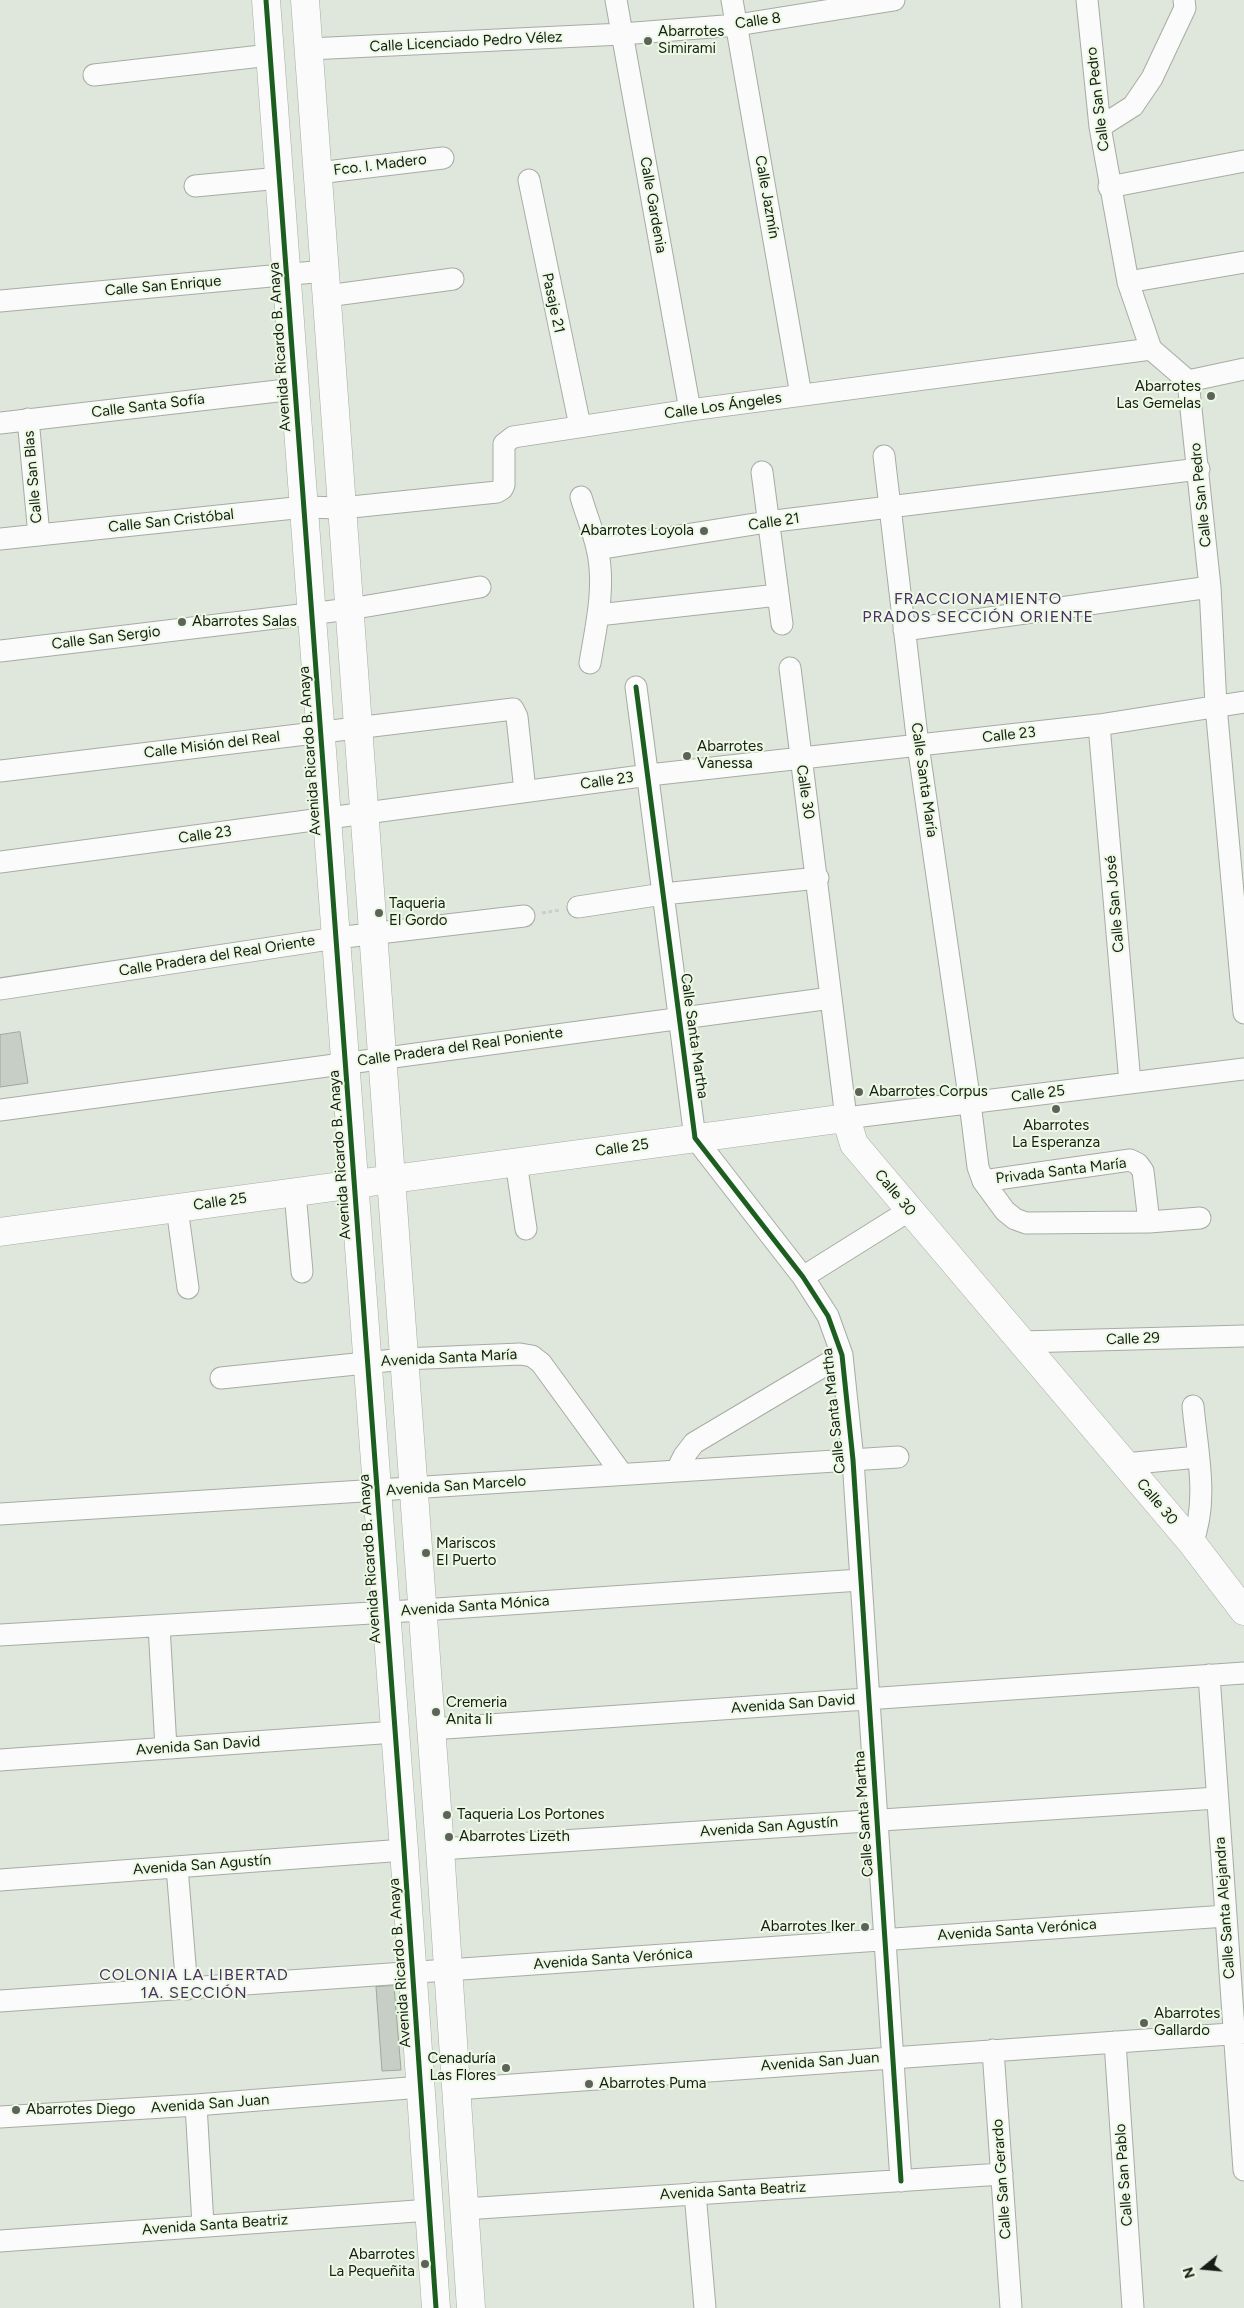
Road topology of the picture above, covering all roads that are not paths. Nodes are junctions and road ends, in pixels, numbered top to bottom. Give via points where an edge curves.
1 (266, 0) edge
2 (306, 0) edge
3 (616, 0) edge
4 (732, 0) edge
5 (894, 0) edge
6 (1087, 0) edge
7 (1184, 0) edge
8 (737, 25) junction
9 (622, 34) junction
10 (309, 49) junction
11 (270, 55) junction
12 (94, 75) dead end
13 (1100, 127) junction
14 (442, 158) dead end
15 (1244, 161) edge
16 (318, 173) junction
17 (280, 178) junction
18 (528, 180) dead end
19 (194, 186) dead end
20 (1109, 187) junction
21 (1244, 262) edge
22 (287, 275) junction
23 (453, 279) dead end
24 (1128, 282) junction
25 (326, 283) junction
26 (0, 301) edge
27 (1151, 349) junction
28 (1244, 369) edge
29 (1188, 381) junction
30 (295, 389) junction
31 (801, 395) junction
32 (690, 410) junction
33 (28, 420) junction
34 (0, 422) edge
35 (580, 426) junction
36 (884, 456) dead end
37 (1199, 469) junction
38 (762, 472) dead end
39 (581, 497) dead end
40 (304, 507) junction
41 (342, 508) junction
42 (889, 508) junction
43 (767, 522) junction
44 (38, 535) junction
45 (0, 539) edge
46 (598, 549) junction
47 (480, 587) dead end
48 (1210, 587) junction
49 (778, 594) junction
50 (350, 609) junction
51 (312, 612) junction
52 (598, 616) junction
53 (782, 624) dead end
54 (904, 630) junction
55 (0, 651) edge
56 (590, 663) dead end
57 (790, 668) dead end
58 (636, 687) dead end
59 (1244, 702) edge
60 (1216, 706) junction
61 (1099, 725) junction
62 (358, 727) junction
63 (321, 732) junction
64 (918, 745) junction
65 (800, 758) junction
66 (0, 772) edge
67 (649, 775) junction
68 (525, 791) junction
69 (365, 815) junction
70 (327, 819) junction
71 (0, 862) edge
72 (818, 878) junction
73 (663, 894) junction
74 (578, 907) road end
75 (524, 916) road end
76 (373, 933) junction
77 (336, 938) junction
78 (0, 989) edge
79 (831, 998) junction
80 (1244, 1013) edge
81 (678, 1017) junction
82 (382, 1059) junction
83 (346, 1063) junction
84 (1244, 1069) edge
85 (1130, 1083) junction
86 (970, 1103) junction
87 (0, 1110) edge
88 (846, 1118) junction
89 (695, 1138) junction
90 (516, 1162) junction
91 (391, 1179) junction
92 (983, 1182) junction
93 (355, 1184) junction
94 (295, 1192) junction
95 (177, 1208) junction
96 (910, 1210) junction
97 (1200, 1218) dead end
98 (1149, 1222) junction
99 (526, 1229) dead end
100 (0, 1232) edge
101 (302, 1272) dead end
102 (803, 1278) junction
103 (188, 1288) dead end
104 (1244, 1336) edge
105 (1022, 1342) junction
106 (842, 1355) junction
107 (404, 1359) junction
108 (368, 1362) junction
109 (221, 1378) dead end
110 (1193, 1406) dead end
111 (898, 1457) dead end
112 (1198, 1457) junction
113 (852, 1460) junction
114 (1125, 1464) junction
115 (677, 1470) junction
116 (622, 1474) junction
117 (414, 1489) junction
118 (378, 1491) junction
119 (0, 1514) edge
120 (1192, 1543) junction
121 (860, 1580) junction
122 (422, 1610) junction
123 (1244, 1610) edge
124 (386, 1611) junction
125 (159, 1626) junction
126 (0, 1636) edge
127 (1244, 1673) edge
128 (1209, 1675) junction
129 (868, 1699) junction
130 (431, 1729) junction
131 (395, 1732) junction
132 (166, 1748) junction
133 (0, 1760) edge
134 (1217, 1798) junction
135 (877, 1820) junction
136 (440, 1849) junction
137 (404, 1850) junction
138 (177, 1867) junction
139 (0, 1880) edge
140 (1226, 1916) junction
141 (885, 1939) junction
142 (448, 1971) junction
143 (413, 1974) junction
144 (187, 1989) junction
145 (0, 2001) edge
146 (1239, 2034) edge
147 (1115, 2042) junction
148 (993, 2050) junction
149 (893, 2057) junction
150 (421, 2087) junction
151 (456, 2089) junction
152 (196, 2105) junction
153 (0, 2117) edge
154 (1244, 2170) edge
155 (1002, 2174) junction
156 (901, 2181) junction
157 (695, 2193) junction
158 (464, 2209) junction
159 (430, 2210) junction
160 (203, 2225) junction
161 (0, 2241) edge
162 (436, 2308) edge
163 (471, 2308) edge
164 (704, 2308) edge
165 (1012, 2308) edge
166 (1133, 2308) edge

1 - 11 street, Avenida Ricardo B. Anaya
2 - 10 street
3 - 9 street, Calle Gardenia
4 - 8 street, Calle Jazmín
5 - 8 street, Calle 8
6 - 13 street, Calle San Pedro
7 - 13 street via 1185,8 1152,78 1133,106
8 - 9 street, Calle 8
8 - 31 street, Calle Jazmín
9 - 10 street, Calle Licenciado Pedro Vélez
9 - 32 street, Calle Gardenia
10 - 16 street
11 - 12 street
11 - 17 street, Avenida Ricardo B. Anaya
13 - 20 street, Calle San Pedro
14 - 16 street, Fco. I. Madero
15 - 20 street
16 - 25 street
17 - 19 street
17 - 22 street, Avenida Ricardo B. Anaya
18 - 35 street, Pasaje 21
20 - 24 street, Calle San Pedro
21 - 24 street
22 - 25 street, Calle San Enrique
22 - 26 street, Calle San Enrique
22 - 30 street, Avenida Ricardo B. Anaya
23 - 25 street, Calle San Enrique
24 - 27 street, Calle San Pedro
25 - 41 street
27 - 29 street
27 - 31 street, Calle Los Ángeles
28 - 29 street
29 - 37 street, Calle San Pedro
30 - 33 street, Calle Santa Sofía
30 - 40 street, Avenida Ricardo B. Anaya
31 - 32 street, Calle Los Ángeles
32 - 35 street, Calle Los Ángeles
33 - 34 street, Calle Santa Sofía
33 - 44 street, Calle San Blas
35 - 41 street, Calle Los Ángeles via 508,439 504,444 502,490
36 - 42 street, Calle Santa María
37 - 42 street, Calle 21
37 - 48 street, Calle San Pedro
38 - 43 street
39 - 46 street
40 - 41 street, Calle San Cristóbal
40 - 44 street, Calle San Cristóbal
40 - 51 street, Avenida Ricardo B. Anaya
41 - 50 street
42 - 43 street, Calle 21
42 - 54 street, Calle Santa María
43 - 46 street, Calle 21
43 - 49 street
44 - 45 street, Calle San Cristóbal
46 - 52 street
47 - 50 street, Calle San Sergio
48 - 54 street
48 - 60 street, Calle San Pedro
49 - 52 street
49 - 53 street
50 - 51 street, Calle San Sergio
50 - 62 street
51 - 55 street, Calle San Sergio
51 - 63 street, Avenida Ricardo B. Anaya
52 - 56 street
54 - 64 street, Calle Santa María
57 - 65 street, Calle 30
58 - 67 street, Calle Santa Martha
59 - 60 street, Calle 23
60 - 61 street, Calle 23
60 - 80 street, Calle San Pedro
61 - 64 street, Calle 23
61 - 85 street, Calle San José
62 - 63 street, Calle Misión del Real
62 - 68 street, Calle Misión del Real via 513,709 517,717
62 - 69 street
63 - 66 street, Calle Misión del Real
63 - 70 street, Avenida Ricardo B. Anaya
64 - 65 street, Calle 23
64 - 86 street, Calle Santa María
65 - 67 street, Calle 23
65 - 72 street, Calle 30
67 - 68 street, Calle 23
67 - 73 street, Calle Santa Martha
68 - 69 street, Calle 23
69 - 70 street, Calle 23
69 - 76 street
70 - 71 street, Calle 23
70 - 77 street, Avenida Ricardo B. Anaya
72 - 73 street
72 - 79 street, Calle 30
73 - 74 street
73 - 81 street, Calle Santa Martha
75 - 76 street, Calle Pradera del Real Oriente
76 - 77 street, Calle Pradera del Real Oriente
76 - 82 street
77 - 78 street, Calle Pradera del Real Oriente
77 - 83 street, Avenida Ricardo B. Anaya
79 - 81 street, Calle Pradera del Real Poniente
79 - 88 street, Calle 30
81 - 82 street, Calle Pradera del Real Poniente
81 - 89 street, Calle Santa Martha
82 - 83 street, Calle Pradera del Real Poniente
82 - 91 street
83 - 87 street, Calle Pradera del Real Poniente
83 - 93 street, Avenida Ricardo B. Anaya
84 - 85 street, Calle 25
85 - 86 street, Calle 25
86 - 88 street, Calle 25
86 - 92 street, Privada Santa María
88 - 89 street, Calle 25
88 - 96 street, Calle 30 via 854,1144
89 - 90 street, Calle 25
89 - 102 street, Calle Santa Martha
90 - 91 street, Calle 25
90 - 99 street
91 - 93 street, Calle 25
91 - 107 street
92 - 98 street, Privada Santa María via 1006,1211 1026,1223
92 - 98 street, Privada Santa María via 1130,1160 1143,1171
93 - 94 street, Calle 25
93 - 108 street, Avenida Ricardo B. Anaya
94 - 95 street, Calle 25
94 - 101 street
95 - 100 street, Calle 25
95 - 103 street
96 - 102 street
96 - 105 street, Calle 30
97 - 98 street, Privada Santa María
102 - 106 street, Calle Santa Martha via 828,1316
104 - 105 street, Calle 29
105 - 114 street, Calle 30
106 - 113 street, Calle Santa Martha
106 - 115 street via 694,1443
107 - 108 street, Avenida Santa María
107 - 116 street, Avenida Santa María via 532,1356 541,1363
107 - 117 street
108 - 109 street, Avenida Santa María
108 - 118 street, Avenida Ricardo B. Anaya
110 - 112 street
111 - 113 street, Avenida San Marcelo
112 - 114 street
112 - 120 street via 1201,1510
113 - 115 street, Avenida San Marcelo
113 - 121 street, Calle Santa Martha
114 - 120 street, Calle 30
115 - 116 street, Avenida San Marcelo
116 - 117 street, Avenida San Marcelo
117 - 118 street, Avenida San Marcelo
117 - 122 street
118 - 119 street, Avenida San Marcelo
118 - 124 street, Avenida Ricardo B. Anaya
120 - 123 street, Calle 30
121 - 122 street, Avenida Santa Mónica
121 - 129 street, Calle Santa Martha
122 - 124 street, Avenida Santa Mónica
122 - 130 street
124 - 125 street, Avenida Santa Mónica
124 - 131 street, Avenida Ricardo B. Anaya
125 - 126 street, Avenida Santa Mónica
125 - 132 street
127 - 128 street, Avenida San David
128 - 129 street, Avenida San David
128 - 134 street, Calle Santa Alejandra
129 - 130 street, Avenida San David
129 - 135 street, Calle Santa Martha
130 - 136 street
131 - 132 street, Avenida San David
131 - 137 street, Avenida Ricardo B. Anaya
132 - 133 street, Avenida San David
134 - 135 street, Avenida San Agustín
134 - 140 street, Calle Santa Alejandra
135 - 136 street, Avenida San Agustín
135 - 141 street, Calle Santa Martha
136 - 142 street
137 - 138 street, Avenida San Agustín
137 - 143 street, Avenida Ricardo B. Anaya
138 - 139 street, Avenida San Agustín
138 - 144 street
140 - 141 street, Avenida Santa Verónica
140 - 146 street, Calle Santa Alejandra
141 - 142 street, Avenida Santa Verónica
141 - 149 street, Calle Santa Martha
142 - 143 street, Avenida Santa Verónica
142 - 151 street
143 - 144 street, Avenida Santa Verónica
143 - 150 street, Avenida Ricardo B. Anaya
144 - 145 street, Avenida Santa Verónica
146 - 147 street, Avenida San Juan
146 - 154 street, Calle Santa Alejandra
147 - 148 street, Avenida San Juan
147 - 166 street, Calle San Pablo
148 - 149 street, Avenida San Juan
148 - 155 street, Calle San Gerardo
149 - 151 street, Avenida San Juan
149 - 156 street, Calle Santa Martha
150 - 152 street, Avenida San Juan
150 - 159 street, Avenida Ricardo B. Anaya
151 - 158 street
152 - 153 street, Avenida San Juan
152 - 160 street
155 - 156 street, Avenida Santa Beatriz
155 - 165 street, Calle San Gerardo
156 - 157 street, Avenida Santa Beatriz
157 - 158 street, Avenida Santa Beatriz
157 - 164 street
158 - 163 street
159 - 160 street, Avenida Santa Beatriz
159 - 162 street, Avenida Ricardo B. Anaya
160 - 161 street, Avenida Santa Beatriz

